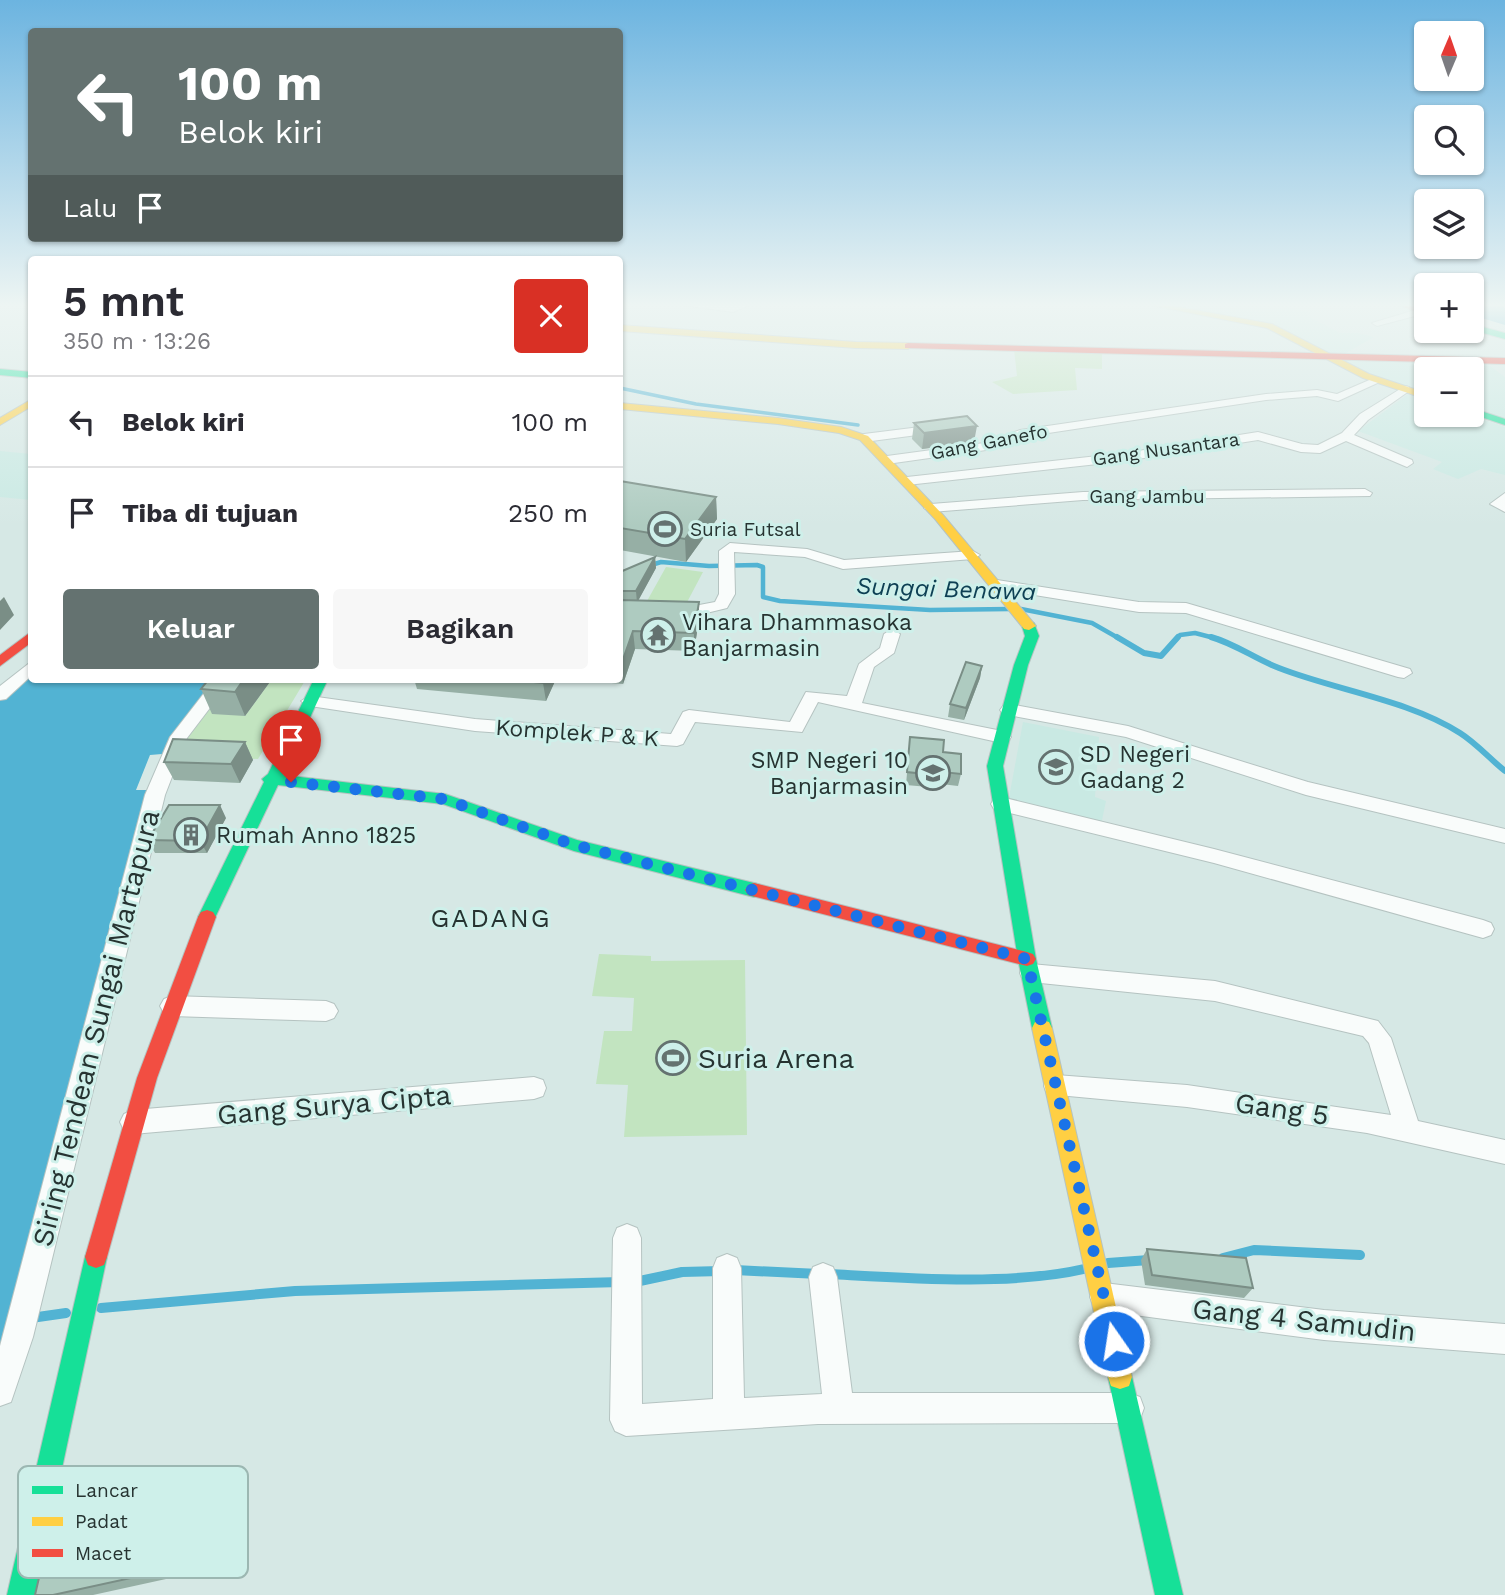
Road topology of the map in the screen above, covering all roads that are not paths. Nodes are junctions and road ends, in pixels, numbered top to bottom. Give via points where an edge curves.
1 (1373, 377) edge
2 (1378, 380) junction
3 (1405, 389) junction
4 (1414, 392) edge
5 (28, 406) edge
6 (623, 406) edge
7 (1484, 415) edge
8 (0, 422) edge
9 (1505, 422) edge
10 (950, 428) edge
11 (1346, 436) junction
12 (864, 438) junction
13 (887, 460) junction
14 (1407, 463) dead end
15 (907, 481) junction
16 (1365, 493) dead end
17 (931, 508) junction
18 (973, 555) junction
19 (997, 586) junction
20 (623, 611) edge
21 (892, 634) dead end
22 (28, 638) edge
23 (0, 662) edge
24 (26, 671) edge
25 (1404, 673) dead end
26 (221, 683) edge
27 (319, 683) edge
28 (0, 695) edge
29 (310, 701) junction
30 (853, 702) junction
31 (1009, 710) junction
32 (1002, 737) junction
33 (270, 779) junction
34 (1001, 804) junction
35 (1505, 836) edge
36 (1483, 929) dead end
37 (1029, 966) junction
38 (172, 1006) junction
39 (326, 1011) dead end
40 (1056, 1086) junction
41 (534, 1088) dead end
42 (133, 1122) junction
43 (1409, 1130) junction
44 (1505, 1152) edge
45 (627, 1238) dead end
46 (727, 1268) dead end
47 (823, 1277) dead end
48 (1104, 1297) junction
49 (1505, 1339) edge
50 (0, 1391) edge
51 (1129, 1408) junction
52 (839, 1409) junction
53 (729, 1414) junction
54 (48, 1466) edge
55 (1169, 1595) edge

1 - 2 street
2 - 3 street
2 - 13 street, Gang Ganefo via 1338,398 1317,393 1266,397 1020,434 986,446
3 - 4 street
3 - 11 street, Gang Nusantara via 1364,417
5 - 8 street
6 - 12 street via 778,421
7 - 9 street
10 - 12 street
11 - 14 street
11 - 15 street, Gang Nusantara via 1315,449 1258,436 1125,457
12 - 13 street
13 - 15 street
15 - 17 street
16 - 17 street, Gang Jambu via 1083,496
17 - 18 street
18 - 19 street
18 - 20 street via 843,565 807,553 730,547 726,551 727,594 717,607
19 - 25 street via 1139,607 1186,608
19 - 31 street via 1021,612 1032,636
21 - 30 street via 888,650 867,664
22 - 23 street
24 - 28 street
26 - 50 street, Siring Tendean Sungai Martapura via 179,737 155,795 18,1337
27 - 29 street
29 - 30 street, Komplek P & K via 475,725 677,740 690,716 796,728 812,696
29 - 33 street
30 - 32 street via 855,707
31 - 32 street
31 - 35 street via 1128,732 1306,788
32 - 34 street via 995,766
33 - 37 street via 444,799 574,845
33 - 38 street
34 - 36 street
34 - 37 street
37 - 40 street
37 - 43 street via 1215,991 1370,1028 1379,1038
38 - 39 street
38 - 42 street
40 - 43 street, Gang 5 via 1187,1096
40 - 48 street
41 - 42 street, Gang Surya Cipta
42 - 54 street
43 - 44 street, Gang 5
45 - 53 street via 625,1419
46 - 53 street
47 - 52 street
48 - 49 street, Gang 4 Samudin via 1324,1325
48 - 51 street
51 - 52 street
51 - 55 street
52 - 53 street

